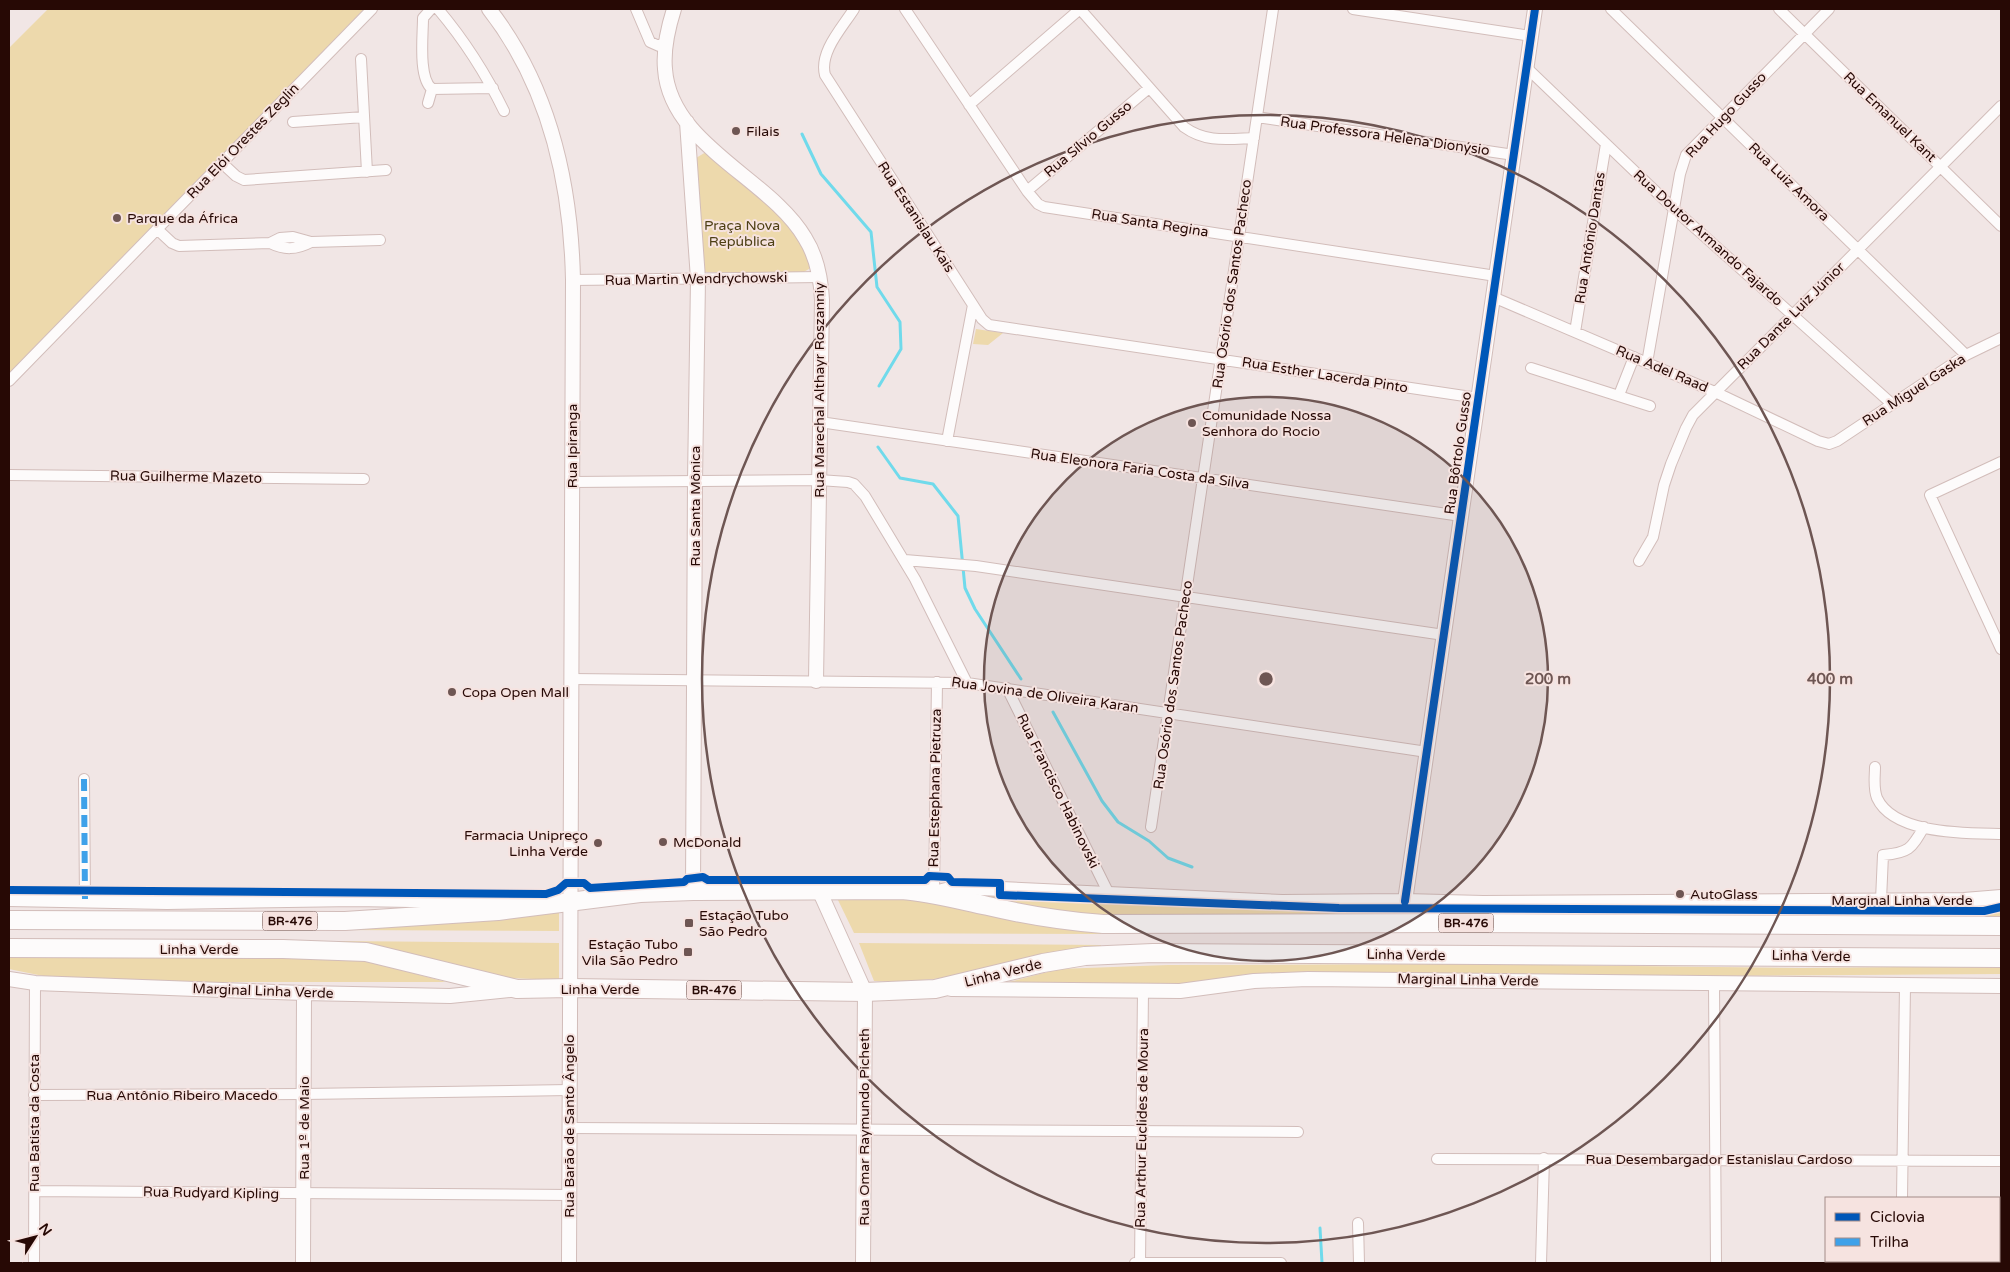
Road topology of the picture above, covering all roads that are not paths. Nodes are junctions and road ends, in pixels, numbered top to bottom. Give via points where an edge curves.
1 (372, 9) edge
2 (431, 9) edge
3 (438, 9) edge
4 (489, 9) edge
5 (636, 9) edge
6 (674, 9) edge
7 (854, 9) edge
8 (905, 9) edge
9 (1080, 9) edge
10 (1272, 9) edge
11 (1353, 9) edge
12 (1535, 9) edge
13 (1611, 9) edge
14 (1779, 9) edge
15 (1829, 9) edge
16 (1804, 34) junction
17 (1532, 36) junction
18 (666, 41) junction
19 (361, 59) dead end
20 (1527, 68) junction
21 (493, 88) junction
22 (1149, 88) junction
23 (432, 89) junction
24 (428, 103) dead end
25 (970, 105) junction
26 (2001, 106) edge
27 (504, 111) dead end
28 (364, 117) junction
29 (1257, 117) junction
30 (1722, 117) junction
31 (293, 122) dead end
32 (687, 122) junction
33 (1254, 138) junction
34 (1606, 144) junction
35 (1514, 156) junction
36 (222, 163) junction
37 (1940, 167) junction
38 (386, 170) dead end
39 (367, 172) junction
40 (1027, 191) junction
41 (1674, 209) junction
42 (2001, 226) edge
43 (157, 229) junction
44 (1239, 237) junction
45 (380, 240) dead end
46 (1858, 249) junction
47 (1496, 276) junction
48 (820, 277) junction
49 (698, 279) junction
50 (573, 280) junction
51 (1493, 298) junction
52 (973, 305) junction
53 (1793, 314) junction
54 (1575, 332) junction
55 (2001, 338) edge
56 (1966, 355) junction
57 (1634, 358) junction
58 (1221, 359) junction
59 (1647, 363) junction
60 (1531, 368) dead end
61 (9, 381) edge
62 (1715, 392) junction
63 (1619, 394) junction
64 (1478, 398) junction
65 (1892, 404) junction
66 (1650, 406) dead end
67 (820, 422) junction
68 (947, 441) junction
69 (1829, 444) joint
70 (2001, 462) edge
71 (9, 475) edge
72 (1203, 478) junction
73 (364, 479) dead end
74 (819, 480) junction
75 (695, 481) junction
76 (572, 482) junction
77 (1461, 516) junction
78 (905, 560) junction
79 (1639, 561) dead end
80 (1186, 597) junction
81 (1444, 635) junction
82 (2001, 649) edge
83 (571, 680) junction
84 (694, 680) junction
85 (816, 681) junction
86 (937, 682) junction
87 (967, 683) junction
88 (1007, 688) junction
89 (1168, 712) junction
90 (1426, 752) junction
91 (1875, 767) dead end
92 (84, 779) dead end
93 (1152, 827) dead end
94 (1924, 827) junction
95 (2001, 834) edge
96 (819, 890) junction
97 (694, 891) junction
98 (934, 893) junction
99 (1109, 894) junction
100 (2001, 897) edge
101 (9, 899) edge
102 (85, 900) junction
103 (1882, 900) junction
104 (570, 901) junction
105 (1405, 901) junction
106 (550, 904) junction
107 (9, 920) edge
108 (2001, 926) edge
109 (9, 948) edge
110 (2001, 958) edge
111 (9, 979) edge
112 (35, 982) junction
113 (1714, 984) junction
114 (1905, 986) junction
115 (2001, 986) edge
116 (570, 988) junction
117 (935, 989) junction
118 (517, 990) junction
119 (304, 992) junction
120 (865, 992) junction
121 (1143, 992) junction
122 (570, 1090) junction
123 (304, 1094) junction
124 (34, 1095) junction
125 (569, 1128) junction
126 (864, 1130) junction
127 (1142, 1132) junction
128 (1298, 1132) dead end
129 (1544, 1158) junction
130 (1437, 1159) dead end
131 (1902, 1160) junction
132 (1715, 1161) junction
133 (2001, 1161) edge
134 (34, 1191) junction
135 (303, 1194) junction
136 (569, 1195) junction
137 (1902, 1197) edge
138 (1358, 1223) dead end
139 (34, 1263) edge
140 (303, 1263) edge
141 (569, 1263) edge
142 (863, 1263) edge
143 (1133, 1263) edge
144 (1140, 1263) edge
145 (1281, 1263) edge
146 (1359, 1263) edge
147 (1541, 1263) edge
148 (1716, 1263) edge

1 - 36 street, Rua Elói Orestes Zeglin
2 - 23 street via 423,18 423,74
3 - 21 street
4 - 50 main road, Rua Ipiranga via 523,62 551,130 569,206
5 - 18 street via 649,39 657,46
6 - 18 main road, Rua Marechal Althayr Roszanniy
7 - 52 street, Rua Estanislau Kais via 825,58 823,67 826,75
8 - 25 street, Rua Santa Regina
9 - 22 street
9 - 25 street
10 - 29 street, Rua Osório dos Santos Pacheco
11 - 17 street
12 - 17 main road, Rua Bôrtolo Gusso
13 - 30 street, Rua Luiz Amora
14 - 16 street, Rua Emanuel Kant
15 - 16 street, Rua Hugo Gusso
16 - 30 street, Rua Hugo Gusso
16 - 37 street, Rua Emanuel Kant
17 - 20 main road, Rua Bôrtolo Gusso
18 - 32 main road, Rua Marechal Althayr Roszanniy via 665,71 674,100
19 - 28 street
20 - 34 street, Rua Doutor Armando Fajardo
20 - 35 main road, Rua Bôrtolo Gusso
21 - 23 street
21 - 27 street
22 - 33 street via 1192,133 1212,139
22 - 40 street, Rua Sílvio Gusso
23 - 24 street
25 - 40 street, Rua Santa Regina
26 - 37 street, Rua Dante Luiz Júnior
28 - 31 street
28 - 39 street
29 - 33 street, Rua Osório dos Santos Pacheco
29 - 35 street, Rua Professora Helena Dionýsio
30 - 41 street, Rua Hugo Gusso via 1686,155
30 - 46 street, Rua Luiz Amora
32 - 48 main road, Rua Marechal Althayr Roszanniy via 702,140 794,222 812,250
32 - 49 main road, Rua Santa Mônica
33 - 44 street, Rua Osório dos Santos Pacheco
34 - 41 street, Rua Doutor Armando Fajardo
34 - 54 street, Rua Antônio Dantas
35 - 47 main road, Rua Bôrtolo Gusso
36 - 39 street via 244,180
36 - 43 street, Rua Elói Orestes Zeglin
37 - 42 street, Rua Emanuel Kant
37 - 46 street, Rua Dante Luiz Júnior
38 - 39 street
40 - 44 street, Rua Santa Regina via 1044,207
41 - 53 street, Rua Doutor Armando Fajardo
41 - 59 street, Rua Hugo Gusso
43 - 45 street via 175,245 270,243 293,237 311,242
43 - 61 street, Rua Elói Orestes Zeglin
44 - 47 street, Rua Santa Regina
44 - 58 street, Rua Osório dos Santos Pacheco
46 - 53 street, Rua Dante Luiz Júnior
46 - 56 street, Rua Luiz Amora
47 - 51 main road, Rua Bôrtolo Gusso
48 - 49 street, Rua Martin Wendrychowski
48 - 67 main road, Rua Marechal Althayr Roszanniy
49 - 50 street, Rua Martin Wendrychowski
49 - 75 main road, Rua Santa Mônica
50 - 76 main road, Rua Ipiranga
51 - 54 street, Rua Adel Raad
51 - 64 main road, Rua Bôrtolo Gusso
52 - 58 street, Rua Esther Lacerda Pinto via 989,324
52 - 68 street
53 - 62 street, Rua Dante Luiz Júnior
53 - 65 street, Rua Doutor Armando Fajardo
54 - 57 street, Rua Adel Raad
55 - 56 street, Rua Miguel Gaska
56 - 65 street, Rua Miguel Gaska
57 - 59 street, Rua Adel Raad
57 - 63 street
58 - 64 street, Rua Esther Lacerda Pinto
58 - 72 street, Rua Osório dos Santos Pacheco
59 - 62 street, Rua Adel Raad
60 - 63 street
62 - 69 street, Rua Adel Raad
62 - 79 street, Rua Dante Luiz Júnior via 1693,415 1682,435 1664,485 1653,537
63 - 66 street
64 - 77 main road, Rua Bôrtolo Gusso
65 - 69 street, Rua Miguel Gaska
67 - 68 street, Rua Eleonora Faria Costa da Silva
67 - 74 main road, Rua Marechal Althayr Roszanniy
68 - 72 street, Rua Eleonora Faria Costa da Silva
70 - 82 street via 1930,494
71 - 73 street, Rua Guilherme Mazeto
72 - 77 street, Rua Eleonora Faria Costa da Silva
72 - 80 street, Rua Osório dos Santos Pacheco
74 - 75 street
74 - 78 street via 848,482 860,489
74 - 85 main road, Rua Marechal Althayr Roszanniy
75 - 76 street
75 - 84 main road, Rua Santa Mônica
76 - 83 main road, Rua Ipiranga
77 - 81 main road, Rua Bôrtolo Gusso
78 - 80 street via 976,566
78 - 87 street
80 - 81 street
80 - 89 street, Rua Osório dos Santos Pacheco
81 - 90 main road, Rua Bôrtolo Gusso
83 - 84 street, Rua Jovina de Oliveira Karan
83 - 104 main road, Rua Ipiranga
84 - 85 street, Rua Jovina de Oliveira Karan
84 - 97 main road, Rua Santa Mônica
85 - 86 street, Rua Jovina de Oliveira Karan
86 - 87 street, Rua Jovina de Oliveira Karan
86 - 98 street, Rua Estephana Pietruza
87 - 88 street, Rua Jovina de Oliveira Karan
88 - 89 street, Rua Jovina de Oliveira Karan
88 - 99 street, Rua Francisco Habinovski
89 - 90 street, Rua Jovina de Oliveira Karan
89 - 93 street, Rua Osório dos Santos Pacheco
90 - 105 main road, Rua Bôrtolo Gusso
91 - 94 street via 1875,790 1885,809 1898,818
92 - 102 street
94 - 95 street via 1950,832
94 - 103 street via 1909,850 1883,855
96 - 97 highway, Linha Verde / BR-476
96 - 98 highway, Linha Verde / BR-476
96 - 120 main road
97 - 104 highway, Linha Verde / BR-476
98 - 99 main road, Marginal Linha Verde via 958,887
98 - 108 highway, Linha Verde / BR-476 via 1033,916 1103,924
99 - 105 main road, Marginal Linha Verde via 1282,902
100 - 103 main road, Marginal Linha Verde
101 - 102 main road
102 - 106 main road via 486,900
103 - 105 main road, Marginal Linha Verde
104 - 106 highway, Linha Verde / BR-476
104 - 116 main road, Rua Barão de Santo Ângelo
106 - 107 highway, Linha Verde / BR-476 via 498,911 345,921
109 - 118 highway, Linha Verde / BR-476 via 366,952
110 - 117 highway, Linha Verde / BR-476 via 1154,952 1043,962
111 - 112 main road, Marginal Linha Verde
112 - 119 main road, Marginal Linha Verde
112 - 124 street, Rua Batista da Costa
113 - 114 main road, Marginal Linha Verde
113 - 121 main road, Marginal Linha Verde via 1308,978
113 - 132 street
114 - 115 main road, Marginal Linha Verde
114 - 131 street
116 - 118 highway, Linha Verde / BR-476
116 - 120 highway, Linha Verde / BR-476
116 - 122 main road, Rua Barão de Santo Ângelo
117 - 120 highway, Linha Verde / BR-476
117 - 121 main road, Marginal Linha Verde
118 - 119 main road, Marginal Linha Verde via 450,996
119 - 123 main road, Rua 1º de Maio
120 - 126 main road, Rua Omar Raymundo Picheth
121 - 127 street, Rua Arthur Euclides de Moura
122 - 123 street, Rua Antônio Ribeiro Macedo
122 - 125 main road, Rua Barão de Santo Ângelo
123 - 124 street, Rua Antônio Ribeiro Macedo
123 - 135 main road, Rua 1º de Maio
124 - 134 street, Rua Batista da Costa
125 - 126 street
125 - 136 main road, Rua Barão de Santo Ângelo
126 - 127 street
126 - 142 main road, Rua Omar Raymundo Picheth
127 - 128 street
127 - 144 street, Rua Arthur Euclides de Moura
129 - 130 street, Rua Desembargador Estanislau Cardoso
129 - 132 street, Rua Desembargador Estanislau Cardoso
129 - 147 street
131 - 132 street, Rua Desembargador Estanislau Cardoso
131 - 133 street, Rua Desembargador Estanislau Cardoso
131 - 137 street
132 - 148 street
134 - 135 street, Rua Rudyard Kipling
134 - 139 street, Rua Batista da Costa
135 - 136 street, Rua Rudyard Kipling
135 - 140 main road, Rua 1º de Maio
136 - 141 main road, Rua Barão de Santo Ângelo
138 - 146 street
143 - 144 street
144 - 145 street

